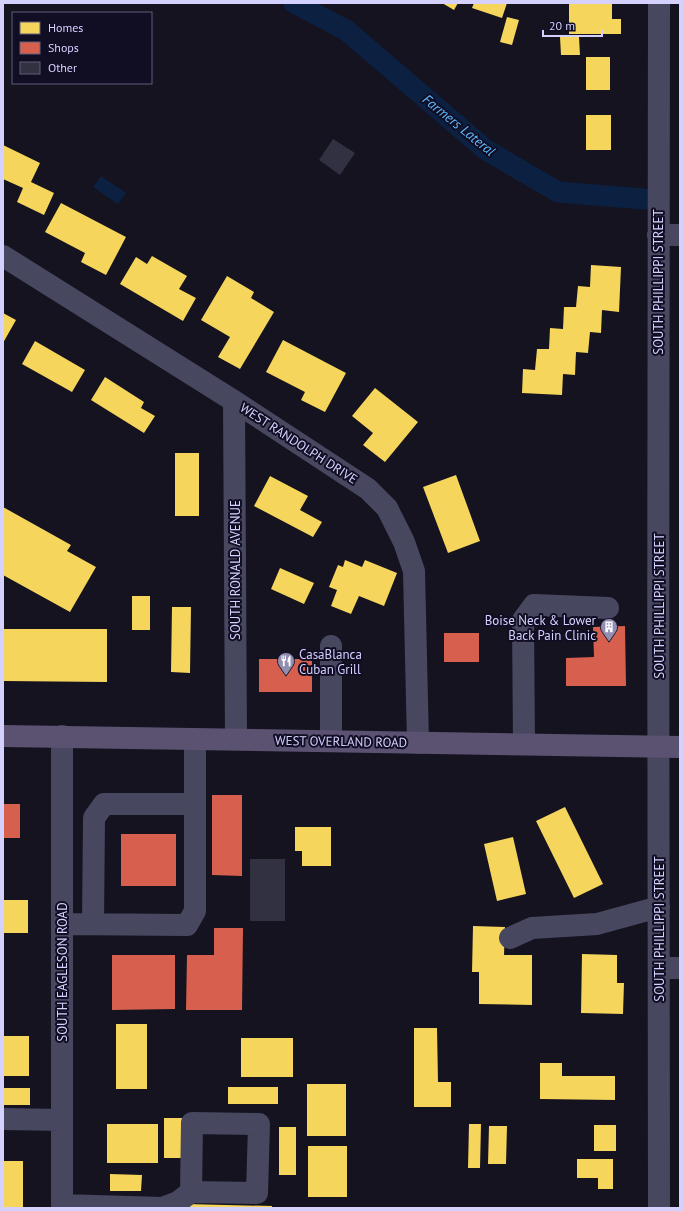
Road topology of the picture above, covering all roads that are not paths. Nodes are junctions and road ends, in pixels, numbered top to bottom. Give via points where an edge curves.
1 (659, 3) edge
2 (658, 235) junction
3 (680, 235) edge
4 (3, 256) edge
5 (234, 401) junction
6 (608, 608) dead end
7 (331, 646) dead end
8 (3, 736) edge
9 (62, 736) junction
10 (195, 739) junction
11 (236, 739) junction
12 (331, 741) junction
13 (418, 743) junction
14 (524, 744) junction
15 (670, 746) edge
16 (195, 804) junction
17 (660, 907) junction
18 (62, 924) junction
19 (93, 924) junction
20 (510, 938) dead end
21 (670, 968) edge
22 (3, 1119) edge
23 (62, 1120) junction
24 (191, 1192) dead end
25 (62, 1206) edge
26 (659, 1208) edge

1 - 2 street, SOUTH PHILLIPPI STREET
2 - 3 street
2 - 15 street, SOUTH PHILLIPPI STREET
4 - 5 street, WEST RANDOLPH DRIVE
5 - 11 street, SOUTH RONALD AVENUE
5 - 13 street, WEST RANDOLPH DRIVE via 368,489 387,508 404,542 414,571
6 - 14 street via 534,605 523,620
7 - 12 street
8 - 9 main road, WEST OVERLAND ROAD
9 - 10 main road, WEST OVERLAND ROAD
9 - 18 street, SOUTH EAGLESON ROAD
10 - 11 main road, WEST OVERLAND ROAD
10 - 16 street
11 - 12 main road, WEST OVERLAND ROAD
12 - 13 main road, WEST OVERLAND ROAD
13 - 14 main road, WEST OVERLAND ROAD
14 - 15 main road, WEST OVERLAND ROAD
15 - 17 street, SOUTH PHILLIPPI STREET
16 - 19 street via 104,804 94,818
16 - 19 street via 196,911 187,924
17 - 20 street via 597,924 532,928
17 - 21 street, SOUTH PHILLIPPI STREET
18 - 19 street
18 - 23 street, SOUTH EAGLESON ROAD
21 - 26 street, SOUTH PHILLIPPI STREET
22 - 23 street
23 - 25 street, SOUTH EAGLESON ROAD
24 - 25 street via 178,1202 162,1208

